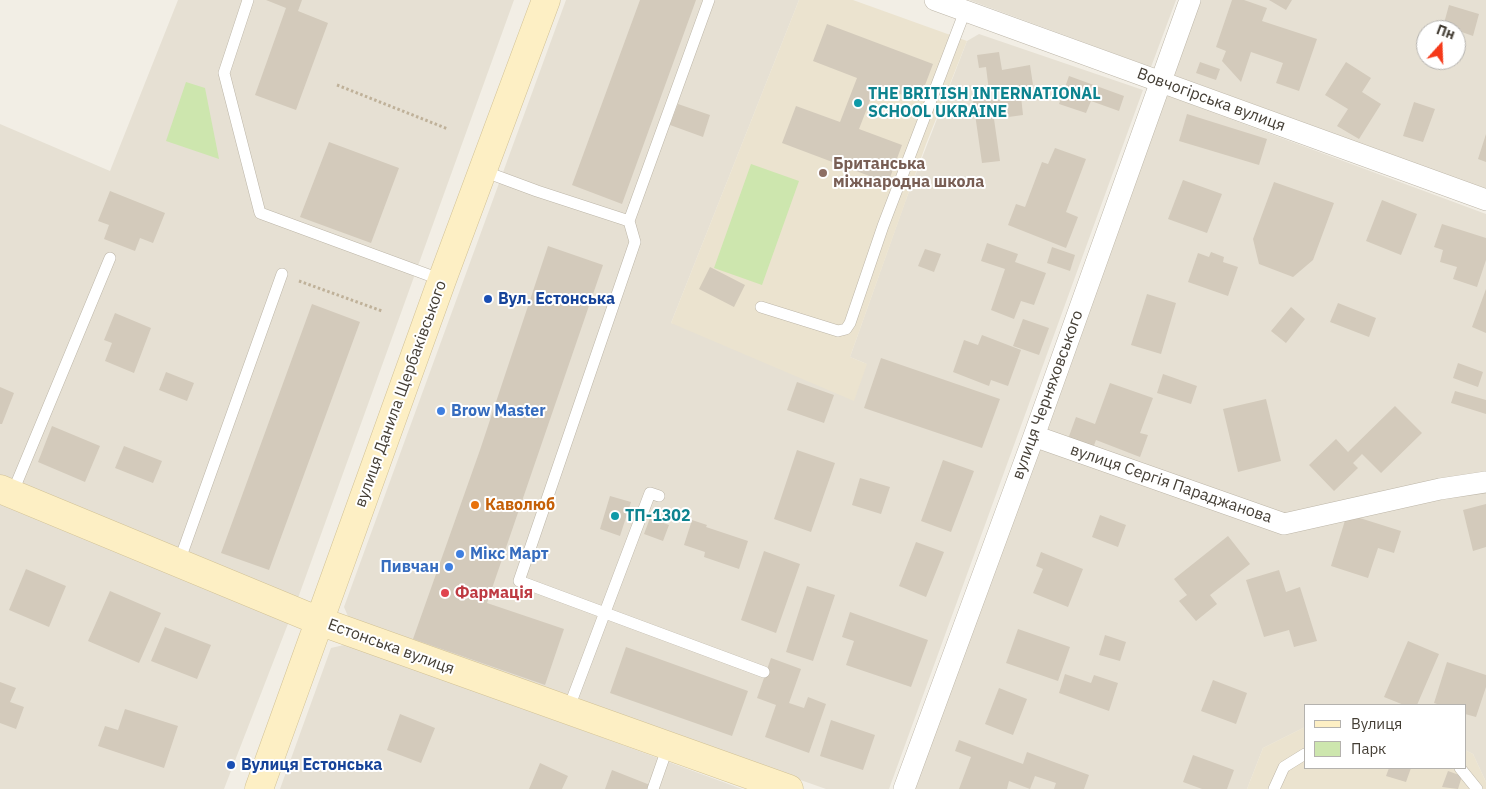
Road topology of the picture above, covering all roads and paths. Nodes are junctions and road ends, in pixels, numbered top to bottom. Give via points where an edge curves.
1 (248, 0) edge
2 (546, 0) edge
3 (709, 0) edge
4 (935, 0) edge
5 (1190, 0) edge
6 (964, 11) junction
7 (1160, 81) junction
8 (337, 84) dead end
9 (448, 129) dead end
10 (483, 171) junction
11 (1486, 200) edge
12 (629, 220) junction
13 (110, 258) dead end
14 (282, 274) joint
15 (442, 280) junction
16 (761, 307) dead end
17 (382, 311) dead end
18 (1034, 436) junction
19 (1486, 482) edge
20 (6, 491) edge
21 (659, 496) dead end
22 (179, 562) junction
23 (604, 612) junction
24 (319, 621) junction
25 (764, 672) dead end
26 (568, 710) junction
27 (668, 746) junction
28 (1304, 755) edge
29 (1461, 769) edge
30 (259, 789) edge
31 (653, 789) edge
32 (789, 789) edge
33 (904, 789) edge
34 (1274, 789) edge
35 (1477, 789) edge

1 - 15 lane via 224,73 260,214
2 - 10 main road, вулиця Данила Щербаківського
3 - 12 lane
4 - 6 street, Вовчогірська вулиця
5 - 7 street, вулиця Черняховського
6 - 7 street, Вовчогірська вулиця
6 - 16 lane via 850,323 838,331
7 - 11 street, Вовчогірська вулиця
7 - 18 street, вулиця Черняховського
8 - 9 path
10 - 12 lane
10 - 15 main road, вулиця Данила Щербаківського
12 - 23 lane via 635,242 519,581
13 - 20 lane
14 - 17 path
14 - 22 lane
15 - 24 main road, вулиця Данила Щербаківського
18 - 19 street, вулиця Сергія Параджанова via 1284,524 1440,489
18 - 33 street, вулиця Черняховського
20 - 22 main road, Естонська вулиця
21 - 23 lane via 650,493
22 - 24 main road, Естонська вулиця
23 - 25 lane
23 - 26 lane
24 - 26 main road, Естонська вулиця
24 - 30 main road, вулиця Данила Щербаківського
26 - 27 main road, Естонська вулиця
27 - 31 lane
27 - 32 main road, Естонська вулиця
28 - 34 lane via 1284,767
29 - 35 lane

